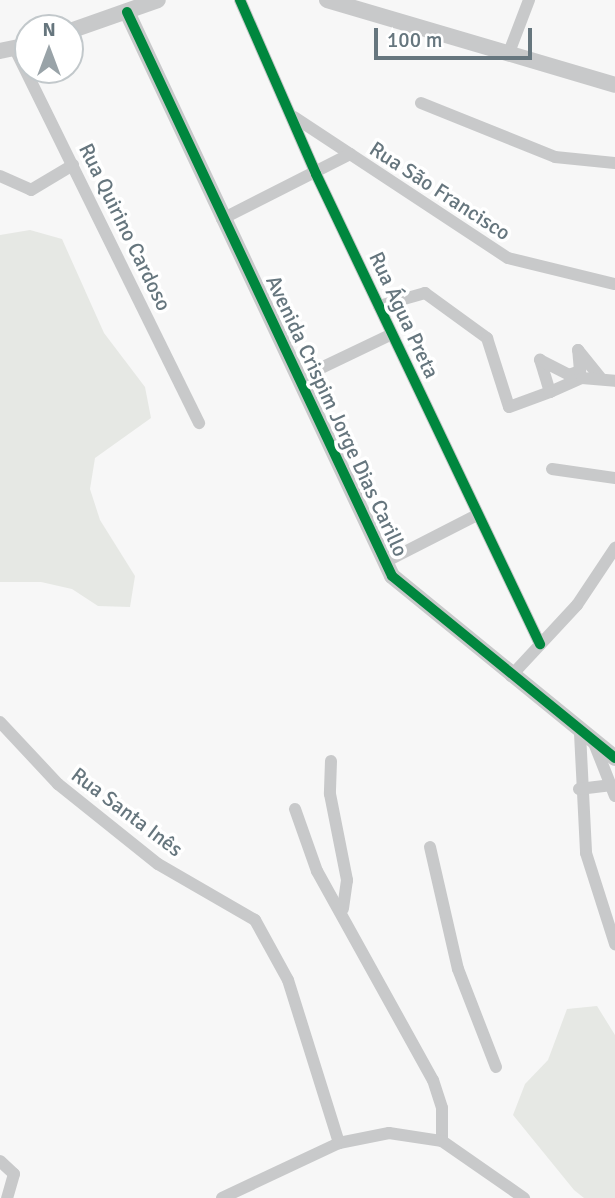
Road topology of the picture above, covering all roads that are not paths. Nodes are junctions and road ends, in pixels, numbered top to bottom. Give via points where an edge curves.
1 (158, 0) edge
2 (240, 0) edge
3 (327, 0) edge
4 (529, 0) edge
5 (127, 12) junction
6 (84, 26) edge
7 (508, 55) junction
8 (32, 84) edge
9 (614, 87) edge
10 (421, 103) dead end
11 (294, 116) junction
12 (350, 154) junction
13 (615, 163) edge
14 (73, 165) junction
15 (316, 174) junction
16 (0, 176) edge
17 (222, 219) junction
18 (615, 284) edge
19 (379, 306) junction
20 (392, 334) junction
21 (600, 377) junction
22 (298, 379) junction
23 (615, 382) edge
24 (550, 392) junction
25 (199, 423) dead end
26 (552, 469) dead end
27 (615, 478) edge
28 (477, 515) junction
29 (615, 548) edge
30 (384, 562) junction
31 (540, 644) junction
32 (510, 676) junction
33 (0, 722) edge
34 (580, 733) junction
35 (594, 743) junction
36 (615, 758) edge
37 (331, 761) dead end
38 (579, 789) junction
39 (613, 791) edge
40 (295, 809) dead end
41 (430, 847) dead end
42 (343, 909) junction
43 (615, 944) edge
44 (496, 1068) dead end
45 (442, 1141) junction
46 (339, 1143) junction
47 (0, 1161) edge
48 (7, 1198) edge
49 (222, 1198) edge
50 (524, 1198) edge

1 - 5 street
2 - 11 street, Rua Água Preta
3 - 7 street
4 - 7 street
5 - 6 street
5 - 17 street, Avenida Crispim Jorge Dias Carillo
7 - 9 street
8 - 14 street, Rua Quirino Cardoso
10 - 13 street via 555,157
11 - 12 street, Rua São Francisco
11 - 15 street, Rua Água Preta
12 - 15 street
12 - 18 street, Rua São Francisco via 508,258
14 - 16 street via 31,190
14 - 25 street, Rua Quirino Cardoso
15 - 17 street
15 - 19 street, Rua Água Preta
17 - 22 street, Avenida Crispim Jorge Dias Carillo
19 - 20 street, Rua Água Preta
19 - 24 street via 425,293 487,338 509,407
20 - 22 street
20 - 28 street, Rua Água Preta
21 - 23 street
21 - 24 street
21 - 24 street via 578,350 580,371 569,375 540,360
22 - 30 street, Avenida Crispim Jorge Dias Carillo
26 - 27 street
28 - 30 street
28 - 31 street, Rua Água Preta
29 - 31 street via 577,605
30 - 32 street, Avenida Crispim Jorge Dias Carillo via 401,586
31 - 32 street
32 - 34 street, Avenida Crispim Jorge Dias Carillo
33 - 46 street, Rua Santa Inês via 58,784 149,857 255,920 288,980
34 - 35 street, Avenida Crispim Jorge Dias Carillo
34 - 38 street
35 - 36 street, Avenida Crispim Jorge Dias Carillo
35 - 39 street
37 - 42 street via 330,794 347,880
38 - 39 street
38 - 43 street via 590,880
40 - 42 street via 317,870
41 - 44 street via 458,969
42 - 45 street via 433,1080 442,1108
45 - 46 street via 390,1133
45 - 50 street
46 - 49 street
47 - 48 street via 14,1174

